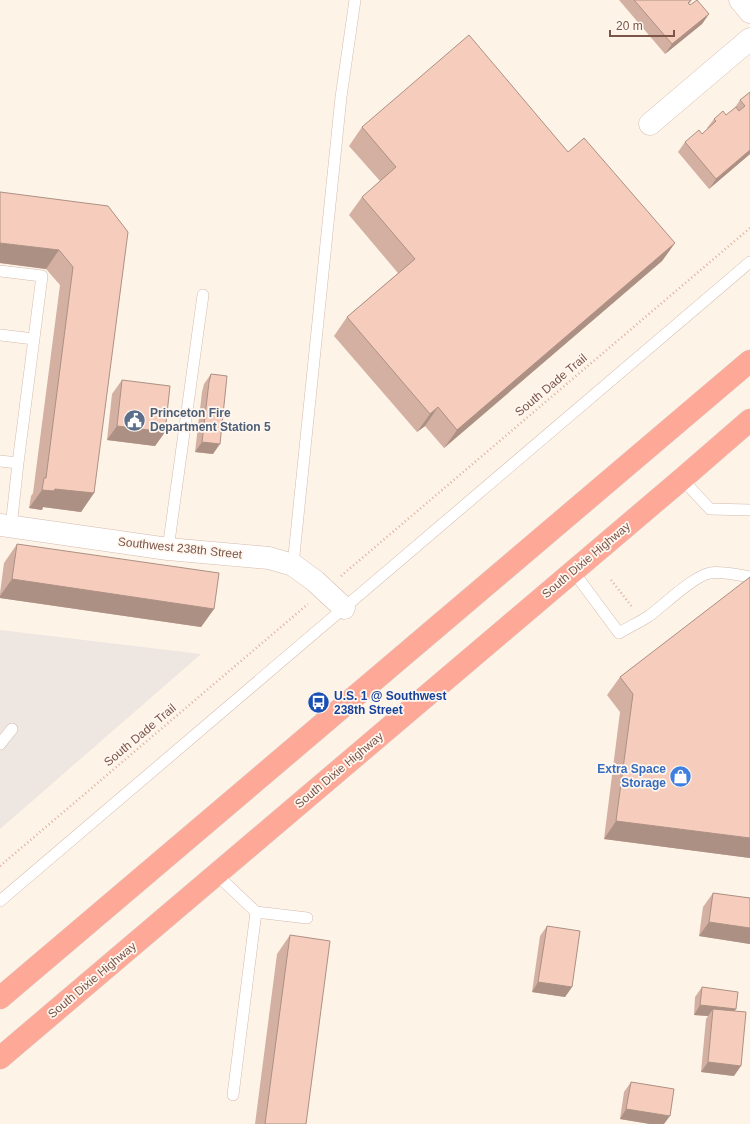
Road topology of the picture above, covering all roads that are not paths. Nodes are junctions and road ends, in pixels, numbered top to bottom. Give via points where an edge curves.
1 (355, 0) edge
2 (740, 0) edge
3 (750, 12) edge
4 (750, 39) edge
5 (650, 124) dead end
6 (750, 262) edge
7 (0, 271) edge
8 (203, 295) dead end
9 (0, 335) edge
10 (34, 340) junction
11 (750, 361) edge
12 (750, 420) edge
13 (0, 461) edge
14 (18, 463) junction
15 (682, 479) junction
16 (749, 509) edge
17 (6, 526) edge
18 (168, 549) junction
19 (292, 565) junction
20 (573, 571) junction
21 (750, 577) edge
22 (344, 608) junction
23 (12, 729) dead end
24 (0, 744) edge
25 (216, 874) junction
26 (0, 901) edge
27 (256, 912) junction
28 (306, 918) dead end
29 (0, 998) edge
30 (0, 1058) edge
31 (233, 1095) dead end

1 - 19 lane via 341,97
2 - 3 street
4 - 5 street
6 - 22 lane
7 - 10 lane via 42,276
8 - 18 lane
9 - 10 lane
10 - 14 lane
11 - 29 highway
12 - 15 highway, South Dixie Highway
13 - 14 lane
14 - 17 lane
15 - 16 lane via 710,510
15 - 20 highway, South Dixie Highway
17 - 18 street, Southwest 238th Street
18 - 19 street, Southwest 238th Street via 269,558
19 - 22 street, Southwest 238th Street via 315,581
20 - 21 lane via 620,633 709,573
20 - 25 highway, South Dixie Highway
22 - 26 lane
23 - 24 lane
25 - 27 lane
25 - 30 highway, South Dixie Highway
27 - 28 lane
27 - 31 lane

